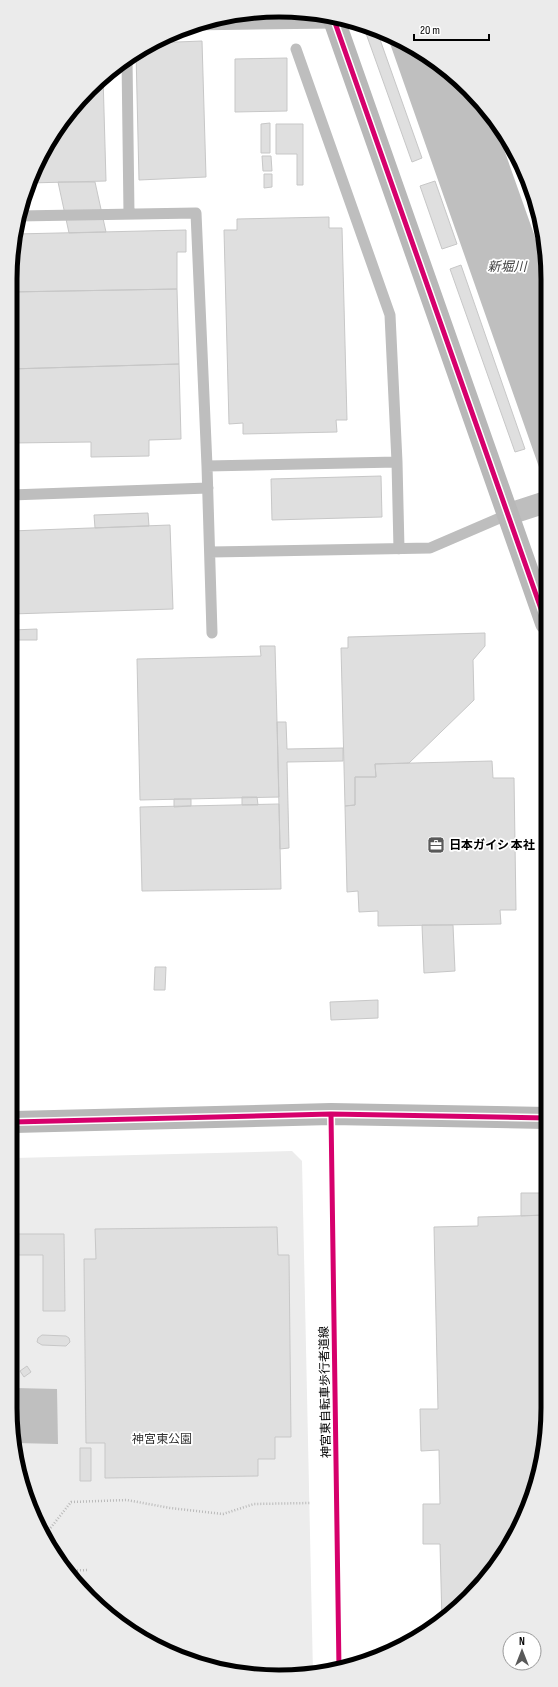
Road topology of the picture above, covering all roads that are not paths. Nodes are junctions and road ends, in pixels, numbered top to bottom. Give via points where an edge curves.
1 (321, 20) edge
2 (336, 23) edge
3 (220, 24) edge
4 (296, 49) dead end
5 (127, 66) edge
6 (129, 214) junction
7 (25, 216) edge
8 (397, 462) junction
9 (207, 466) junction
10 (208, 488) junction
11 (17, 495) edge
12 (539, 504) edge
13 (509, 514) junction
14 (399, 549) junction
15 (210, 552) junction
16 (541, 608) edge
17 (212, 634) dead end
18 (541, 1118) edge
19 (17, 1122) edge

1 - 3 lane
2 - 13 street
4 - 8 lane via 390,314
5 - 6 lane
6 - 7 lane
6 - 9 lane via 196,213
8 - 9 lane
8 - 14 lane
9 - 10 lane
10 - 11 lane
10 - 15 lane
12 - 13 street
13 - 14 lane via 430,548
13 - 16 street
14 - 15 lane
15 - 17 lane
18 - 19 street via 330,1114

